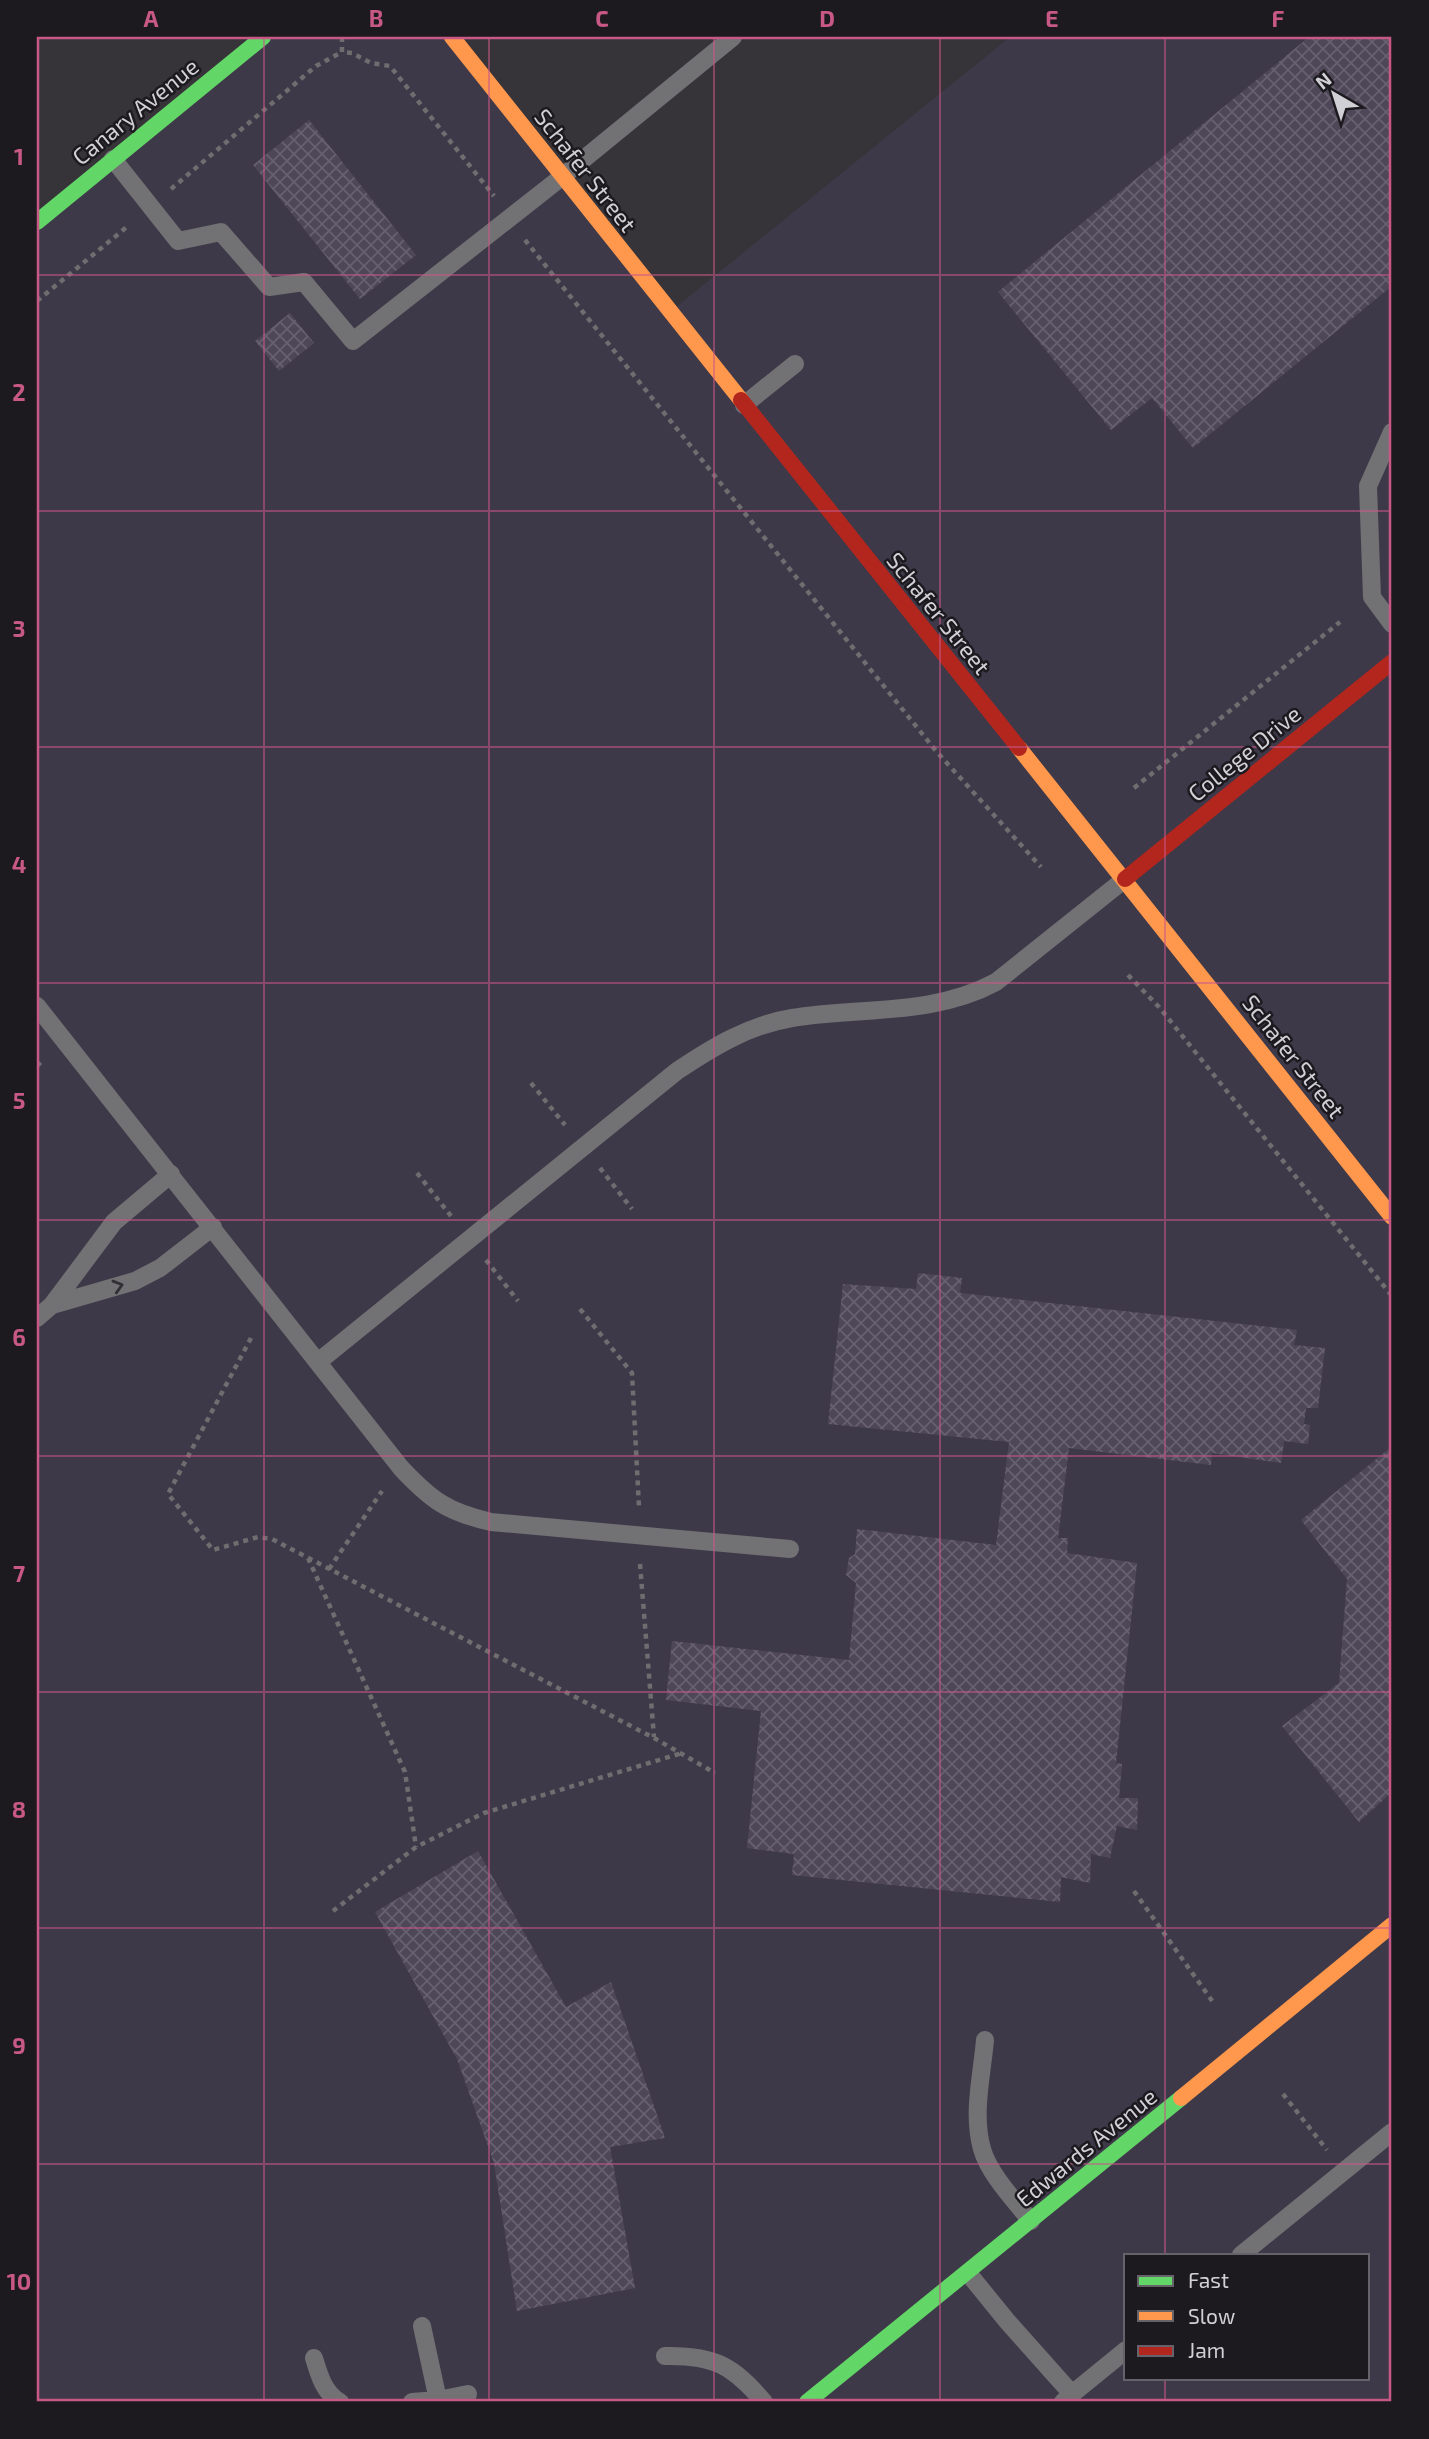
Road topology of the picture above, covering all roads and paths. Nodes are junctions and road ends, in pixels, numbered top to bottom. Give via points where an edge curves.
1 (263, 37) edge
2 (342, 37) edge
3 (452, 37) edge
4 (733, 37) edge
5 (342, 52) junction
6 (113, 159) junction
7 (563, 176) junction
8 (170, 190) dead end
9 (509, 218) junction
10 (37, 222) edge
11 (128, 226) dead end
12 (37, 301) edge
13 (795, 364) dead end
14 (744, 405) junction
15 (1392, 432) edge
16 (1340, 622) dead end
17 (1392, 624) edge
18 (1392, 662) edge
19 (1134, 788) dead end
20 (1041, 867) dead end
21 (1125, 879) junction
22 (1128, 975) dead end
23 (37, 1006) edge
24 (43, 1060) dead end
25 (37, 1066) edge
26 (531, 1083) dead end
27 (568, 1128) dead end
28 (599, 1167) dead end
29 (417, 1173) dead end
30 (171, 1174) junction
31 (632, 1209) dead end
32 (1392, 1217) edge
33 (454, 1220) dead end
34 (213, 1227) junction
35 (486, 1260) dead end
36 (1392, 1296) edge
37 (518, 1301) dead end
38 (52, 1305) junction
39 (37, 1318) edge
40 (251, 1338) dead end
41 (318, 1362) junction
42 (382, 1491) dead end
43 (790, 1549) dead end
44 (307, 1557) junction
45 (329, 1569) junction
46 (682, 1753) junction
47 (715, 1773) dead end
48 (416, 1847) junction
49 (1134, 1891) dead end
50 (333, 1910) dead end
51 (1392, 1925) edge
52 (1215, 2005) dead end
53 (985, 2040) dead end
54 (1283, 2094) dead end
55 (1392, 2132) edge
56 (1332, 2156) dead end
57 (1031, 2221) junction
58 (1242, 2254) edge
59 (968, 2273) junction
60 (422, 2326) dead end
61 (1124, 2352) edge
62 (665, 2356) dead end
63 (314, 2358) dead end
64 (468, 2394) dead end
65 (1067, 2398) edge
66 (438, 2401) edge
67 (340, 2402) edge
68 (412, 2402) edge
69 (764, 2402) edge
70 (807, 2402) edge

1 - 6 street, Canary Avenue
2 - 5 path
3 - 7 street, Schafer Street
4 - 7 lane
5 - 8 path via 316,66
5 - 9 path via 390,66
6 - 9 lane via 178,241 221,233 269,287 304,282 352,341
6 - 10 street, Canary Avenue
7 - 9 lane
7 - 14 street, Schafer Street
9 - 20 path via 936,751
11 - 12 path
13 - 14 lane
14 - 21 street, Schafer Street
15 - 17 lane via 1368,486 1372,597
16 - 19 path
18 - 21 street, College Drive
21 - 32 street, Schafer Street
21 - 41 lane via 981,990 919,1006 792,1018 743,1031 718,1045 677,1071
22 - 36 path via 1159,1007
23 - 30 lane
24 - 25 path
26 - 27 path
28 - 31 path
29 - 33 path
30 - 34 lane
30 - 38 lane via 114,1222
38 -> 34 lane via 135,1281 160,1268
34 - 41 lane
35 - 37 path
38 - 39 lane
40 - 44 path via 168,1494 213,1550 258,1537
41 - 43 lane via 425,1494 468,1517
42 - 45 path
44 - 45 path
44 - 48 path via 405,1772
45 - 46 path
46 - 47 path
46 - 48 path via 484,1813
48 - 50 path
49 - 52 path
51 - 57 street, Edwards Avenue
53 - 57 lane via 978,2112 982,2150
54 - 56 path
55 - 58 lane
57 - 59 street, Edwards Avenue
59 - 65 lane
59 - 70 street, Edwards Avenue
60 - 66 lane
61 - 65 lane
62 - 69 lane via 715,2361 735,2371
63 - 67 lane via 319,2378
64 - 66 lane
66 - 68 lane

